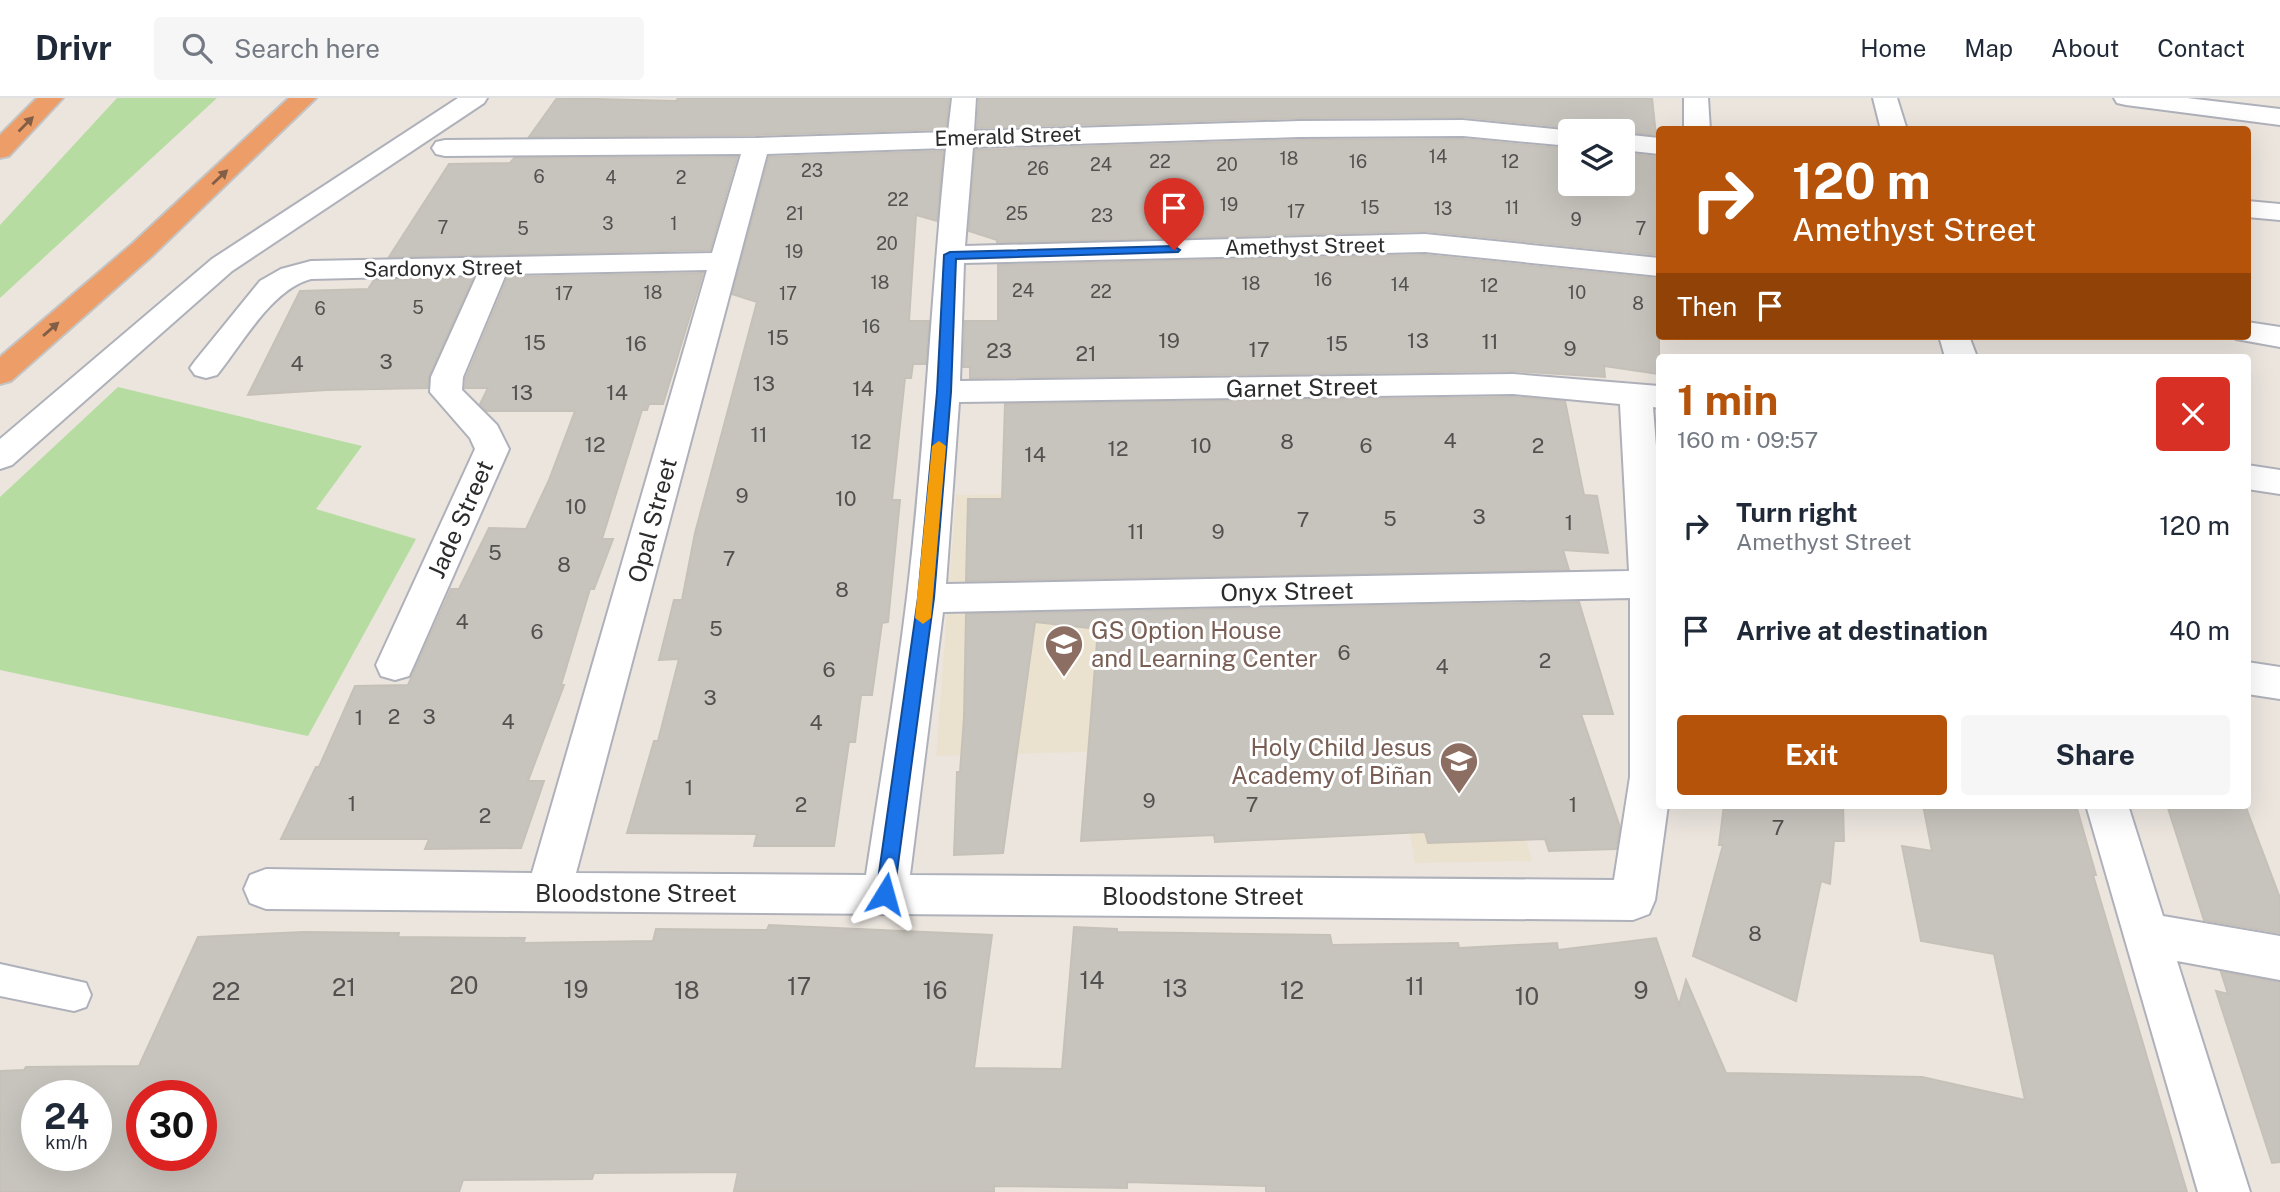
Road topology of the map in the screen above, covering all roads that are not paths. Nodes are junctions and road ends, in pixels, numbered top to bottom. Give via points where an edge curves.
1 (51, 98) edge
2 (304, 98) edge
3 (475, 98) edge
4 (964, 98) edge
5 (1696, 98) edge
6 (1885, 98) edge
7 (2126, 98) edge
8 (2280, 117) edge
9 (1697, 126) edge
10 (1893, 126) edge
11 (962, 137) junction
12 (1558, 137) edge
13 (1635, 143) edge
14 (756, 146) junction
15 (1656, 146) edge
16 (445, 148) dead end
17 (0, 150) edge
18 (2251, 209) edge
19 (2280, 212) edge
20 (950, 255) junction
21 (723, 261) junction
22 (1656, 267) edge
23 (495, 268) junction
24 (2251, 333) edge
25 (2280, 337) edge
26 (206, 368) dead end
27 (0, 374) edge
28 (944, 392) junction
29 (1647, 395) edge
30 (0, 457) edge
31 (2251, 478) edge
32 (2280, 482) edge
33 (1648, 584) junction
34 (926, 598) junction
35 (395, 665) dead end
36 (2251, 679) edge
37 (2280, 683) edge
38 (2108, 809) edge
39 (266, 889) dead end
40 (548, 893) junction
41 (885, 894) junction
42 (2144, 934) junction
43 (2280, 958) edge
44 (0, 980) edge
45 (74, 995) dead end
46 (2224, 1192) edge

17 -> 1 highway
27 -> 2 highway via 142,250
3 - 30 street via 222,265
4 - 11 street
5 - 9 street
6 - 10 street
7 - 8 street
11 - 12 street, Emerald Street via 1463,128
11 - 14 street, Emerald Street
11 - 20 street
13 - 15 street
14 - 16 street, Emerald Street
14 - 21 street, Opal Street
18 - 19 street
20 - 22 street, Amethyst Street via 1425,243
20 - 28 street
21 - 23 street, Sardonyx Street
21 - 40 street, Opal Street
23 - 26 street, Sardonyx Street via 311,270 291,275 270,287
23 - 35 street, Jade Street via 447,377 446,392 485,433 492,449
24 - 25 street
28 - 29 street, Garnet Street via 1513,384
28 - 34 street
29 - 33 street, Bloodstone Street
31 - 32 street
33 - 34 street, Onyx Street
33 - 41 street, Bloodstone Street via 1651,777 1633,900
34 - 41 street
36 - 37 street
38 - 42 street
39 - 40 street, Bloodstone Street
40 - 41 street, Bloodstone Street
42 - 43 street
42 - 46 street
44 - 45 lane

